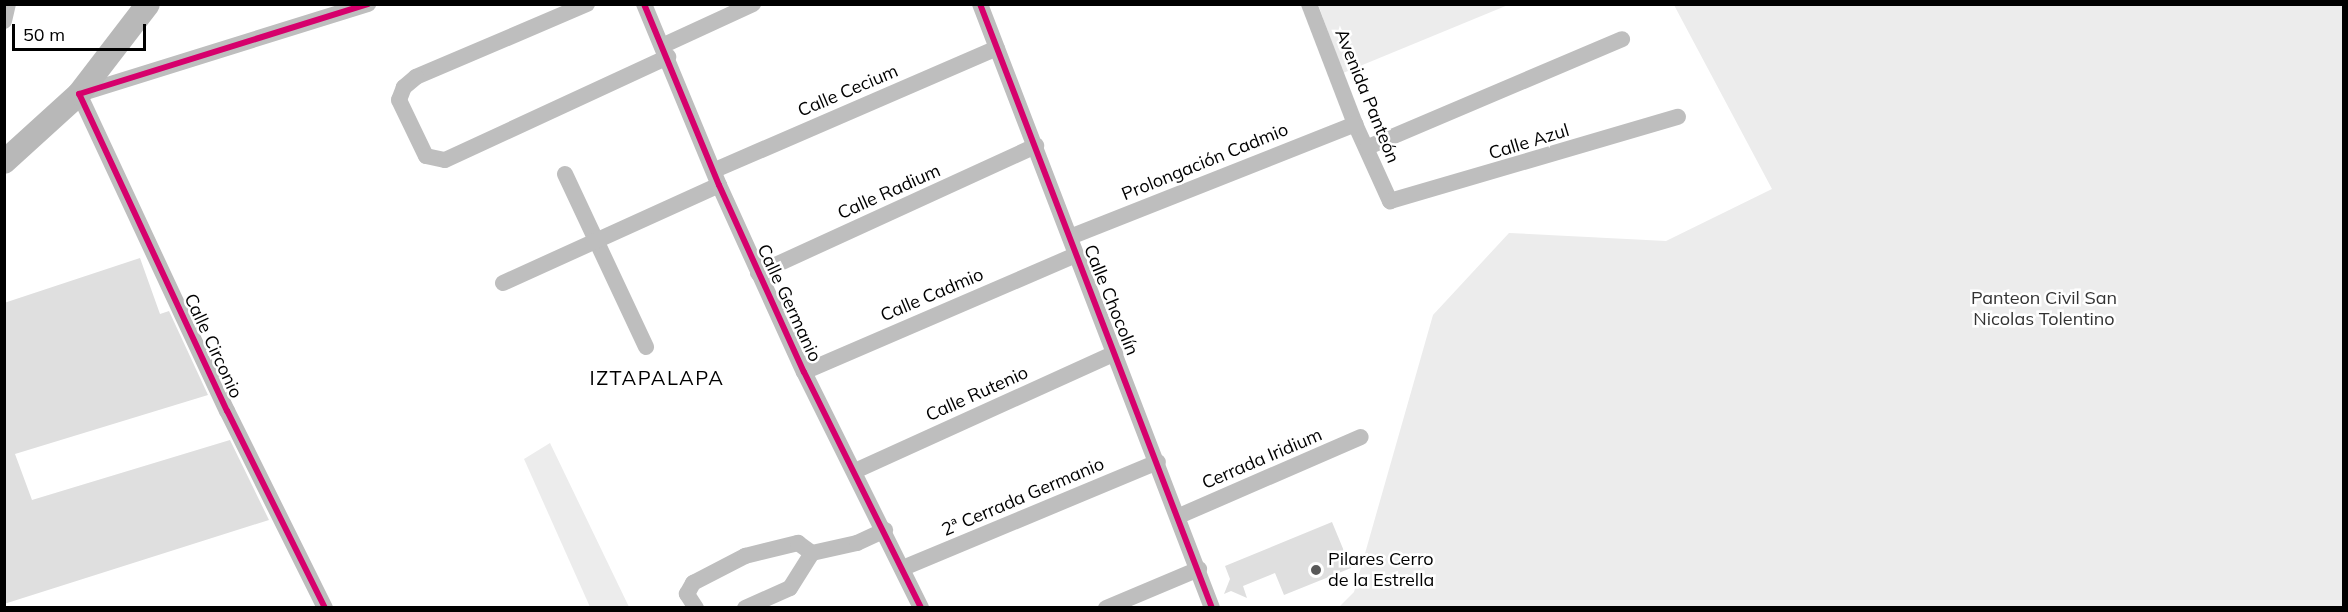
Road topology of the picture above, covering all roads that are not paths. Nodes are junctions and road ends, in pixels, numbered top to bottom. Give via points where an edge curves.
1 (8, 4) edge
2 (148, 4) edge
3 (368, 4) edge
4 (587, 4) edge
5 (644, 4) edge
6 (753, 4) edge
7 (980, 4) edge
8 (1309, 4) edge
9 (4, 21) edge
10 (1622, 39) dead end
11 (997, 48) junction
12 (666, 51) junction
13 (79, 94) junction
14 (1678, 117) dead end
15 (1354, 124) junction
16 (1036, 146) junction
17 (1368, 147) junction
18 (4, 162) edge
19 (565, 174) dead end
20 (717, 178) junction
21 (1390, 201) joint
22 (1070, 237) junction
23 (596, 241) junction
24 (1076, 255) junction
25 (758, 273) junction
26 (503, 283) dead end
27 (646, 346) dead end
28 (1115, 353) junction
29 (804, 372) junction
30 (1361, 437) dead end
31 (1158, 462) junction
32 (855, 471) junction
33 (1179, 516) junction
34 (885, 530) junction
35 (812, 553) junction
36 (903, 568) junction
37 (1199, 569) junction
38 (326, 608) edge
39 (696, 608) edge
40 (745, 608) edge
41 (921, 608) edge
42 (1106, 608) edge
43 (1212, 608) edge

1 - 9 street
2 - 13 main road
3 - 13 street
4 - 12 street via 416,77 404,87 399,100 426,156 445,160
5 - 12 street, Calle Germanio
6 - 12 street
7 - 11 street, Calle Chocolín
8 - 15 street, Avenida Panteón
10 - 17 street
11 - 16 street, Calle Chocolín
11 - 20 street, Calle Cecium
12 - 20 street, Calle Germanio
13 - 18 main road
13 - 38 street, Calle Circonio via 232,422
14 - 21 street, Calle Azul
15 - 17 street, Avenida Panteón
15 - 22 street, Prolongación Cadmio
16 - 22 street, Calle Chocolín
16 - 25 street, Calle Radium
17 - 21 street, Avenida Panteón via 1385,197
19 - 23 street
20 - 23 street, Calle Cecium
20 - 25 street, Calle Germanio
22 - 24 street, Calle Chocolín
23 - 26 street, Calle Cecium
23 - 27 street
24 - 28 street, Calle Chocolín
24 - 29 street, Calle Cadmio
25 - 29 street, Calle Germanio
28 - 31 street, Calle Chocolín
28 - 32 street, Calle Rutenio
29 - 32 street, Calle Germanio
30 - 33 street, Cerrada Iridium
31 - 33 street, Calle Chocolín
31 - 36 street, 2ª Cerrada Germanio
32 - 34 street, Calle Germanio
33 - 37 street, Calle Chocolín
34 - 35 street via 857,543
34 - 36 street, Calle Germanio
35 - 39 street via 798,543 746,556 693,583 687,594
35 - 40 street via 790,588
36 - 41 street, Calle Germanio
37 - 42 street
37 - 43 street, Calle Chocolín

